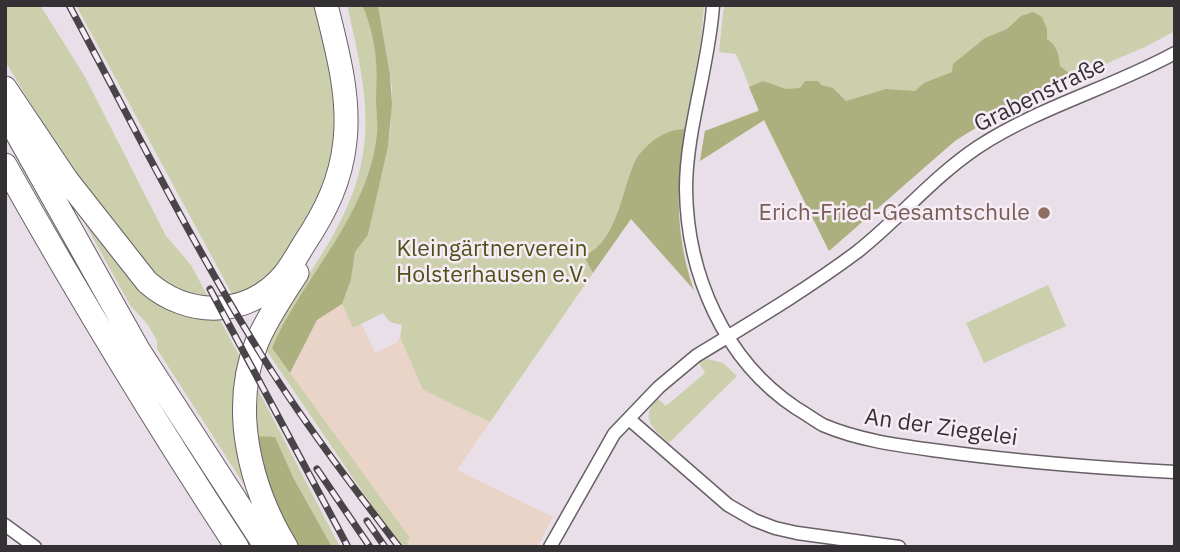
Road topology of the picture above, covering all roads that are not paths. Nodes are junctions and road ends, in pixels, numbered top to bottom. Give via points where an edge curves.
1 (326, 5) edge
2 (336, 5) edge
3 (713, 5) edge
4 (1175, 53) edge
5 (5, 88) edge
6 (5, 112) edge
7 (5, 165) edge
8 (729, 336) junction
9 (629, 419) junction
10 (1175, 472) edge
11 (5, 525) edge
12 (35, 547) edge
13 (237, 547) edge
14 (266, 547) edge
15 (286, 547) edge
16 (550, 547) edge
17 (899, 547) edge

1 - 5 highway via 346,105 339,178 321,218 284,275 238,305 219,309 187,306 147,282 66,179
2 - 15 highway via 356,105 349,176 328,223 258,340 246,391 246,438 254,475
3 - 8 street, An der Ziegelei via 687,167 687,211 703,287
4 - 8 street, Grabenstraße via 1035,115 985,143 946,171 859,250
6 - 14 highway via 139,351
7 - 13 highway via 75,289
8 - 9 street via 680,368
8 - 10 street, An der Ziegelei via 756,376 782,398 848,435 1000,459
9 - 16 street via 603,451
9 - 17 street via 728,505 754,520 797,533
11 - 12 street

